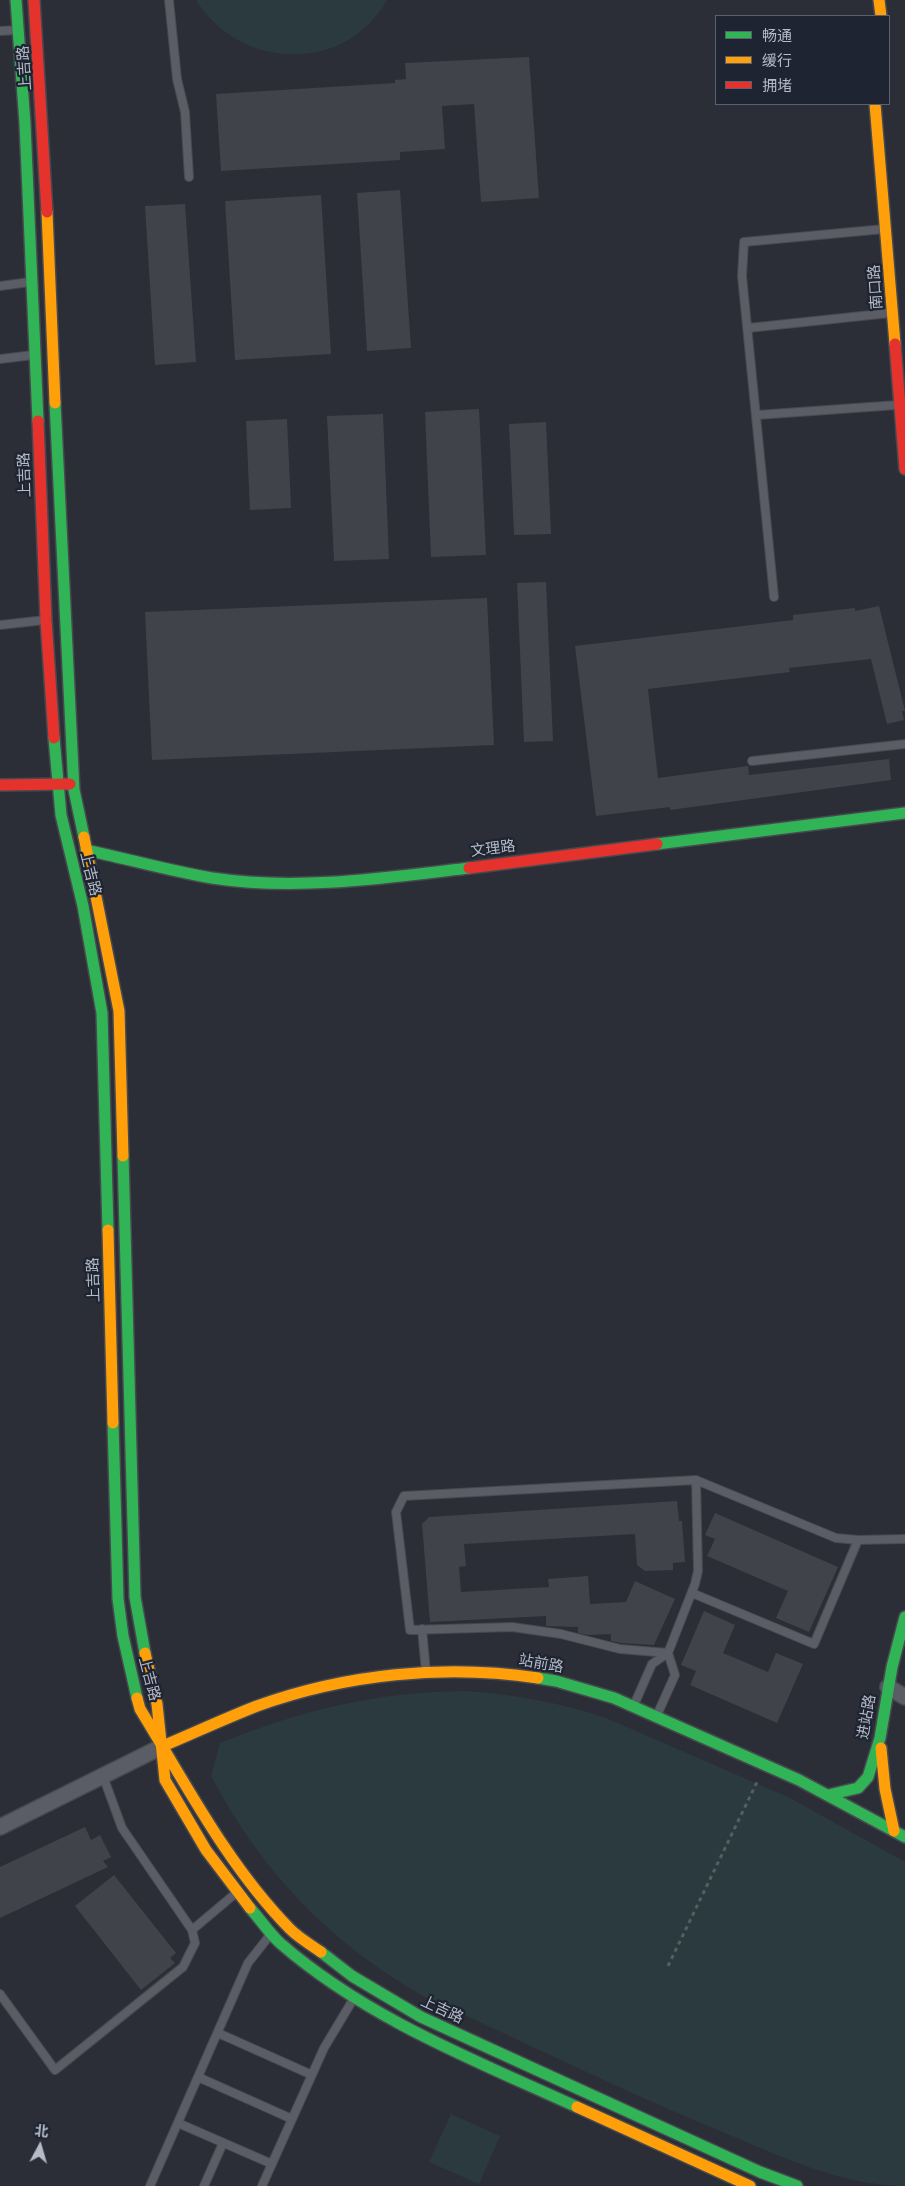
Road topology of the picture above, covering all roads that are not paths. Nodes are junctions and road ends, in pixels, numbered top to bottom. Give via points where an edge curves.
1 (16, 0) edge
2 (34, 0) edge
3 (169, 0) edge
4 (880, 0) edge
5 (881, 15) edge
6 (19, 30) junction
7 (0, 31) edge
8 (875, 105) edge
9 (189, 177) dead end
10 (886, 229) junction
11 (32, 282) junction
12 (0, 286) edge
13 (893, 313) junction
14 (748, 328) junction
15 (35, 355) junction
16 (0, 359) edge
17 (900, 404) junction
18 (757, 415) junction
19 (905, 468) edge
20 (774, 598) dead end
21 (46, 620) junction
22 (0, 625) edge
23 (905, 744) edge
24 (752, 761) dead end
25 (0, 773) edge
26 (56, 778) junction
27 (73, 778) junction
28 (0, 785) edge
29 (905, 813) edge
30 (86, 850) junction
31 (696, 1480) junction
32 (905, 1539) edge
33 (858, 1540) junction
34 (692, 1593) junction
35 (905, 1617) edge
36 (422, 1629) junction
37 (668, 1653) junction
38 (426, 1672) junction
39 (888, 1688) junction
40 (905, 1697) edge
41 (633, 1707) junction
42 (656, 1717) junction
43 (880, 1738) junction
44 (163, 1746) junction
45 (103, 1776) junction
46 (828, 1795) junction
47 (0, 1827) edge
48 (894, 1831) junction
49 (905, 1837) edge
50 (237, 1893) junction
51 (192, 1930) junction
52 (271, 1933) junction
53 (0, 1994) edge
54 (354, 1998) junction
55 (218, 2033) junction
56 (312, 2075) junction
57 (198, 2077) junction
58 (292, 2119) junction
59 (178, 2123) junction
60 (223, 2143) junction
61 (272, 2164) junction
62 (150, 2186) edge
63 (204, 2186) edge
64 (262, 2186) edge
65 (750, 2186) edge
66 (797, 2186) edge

1 - 6 main road, 上吉路
2 - 27 main road, 上吉路 via 44,132
3 - 9 lane via 177,79 186,112
4 - 5 main road
6 - 7 lane
6 - 11 main road, 上吉路
8 - 10 main road, 南口路
10 - 13 main road, 南口路
10 - 14 lane via 744,242 742,276
11 - 12 lane
11 - 15 main road, 上吉路
13 - 14 lane
13 - 17 main road, 南口路
14 - 18 lane
15 - 16 lane
15 - 21 main road, 上吉路
17 - 18 lane
17 - 19 main road, 南口路
18 - 20 lane
21 - 22 lane
21 - 26 main road, 上吉路
23 - 24 lane
25 - 26 main road
26 - 27 main road
26 - 28 main road
26 - 44 main road, 上吉路 via 102,1013 118,1599 140,1709
27 - 30 main road, 上吉路
29 - 30 main road, 文理路 via 347,882 288,883 213,878
30 - 44 main road, 上吉路 via 119,1011 135,1597
31 - 33 lane via 836,1538
31 - 34 lane via 698,1571
31 - 36 lane via 404,1496 396,1512 410,1630
32 - 33 lane
33 - 34 lane via 814,1644
34 - 37 lane
35 - 39 main road, 进站路
36 - 37 lane via 512,1626 620,1649
36 - 38 lane
37 - 41 lane via 652,1664
37 - 42 lane via 675,1675
38 - 41 main road, 站前路 via 489,1672 526,1676 585,1689
38 - 44 main road, 站前路 via 366,1678 294,1694
39 - 40 street
39 - 43 main road, 进站路
41 - 42 main road, 站前路
42 - 46 main road, 站前路
43 - 46 main road, 进站路 via 868,1777 858,1788
43 - 48 main road via 885,1789
44 - 45 street
44 - 50 main road, 上吉路 via 165,1780 206,1850
44 - 66 main road, 上吉路 via 220,1841 266,1902 291,1930 352,1976 421,2017
45 - 47 street
45 - 51 lane via 122,1828
46 - 48 main road, 站前路
48 - 49 main road, 站前路
50 - 51 lane
50 - 52 main road, 上吉路
51 - 53 lane via 195,1942 183,1967 55,2070
52 - 54 main road, 上吉路 via 310,1967
52 - 55 lane via 248,1964
54 - 56 lane
54 - 65 main road, 上吉路 via 414,2032
55 - 56 lane
55 - 57 lane
56 - 58 lane
57 - 58 lane
57 - 59 lane
58 - 61 lane
59 - 60 lane
59 - 62 lane
60 - 61 lane
60 - 63 lane
61 - 64 lane

